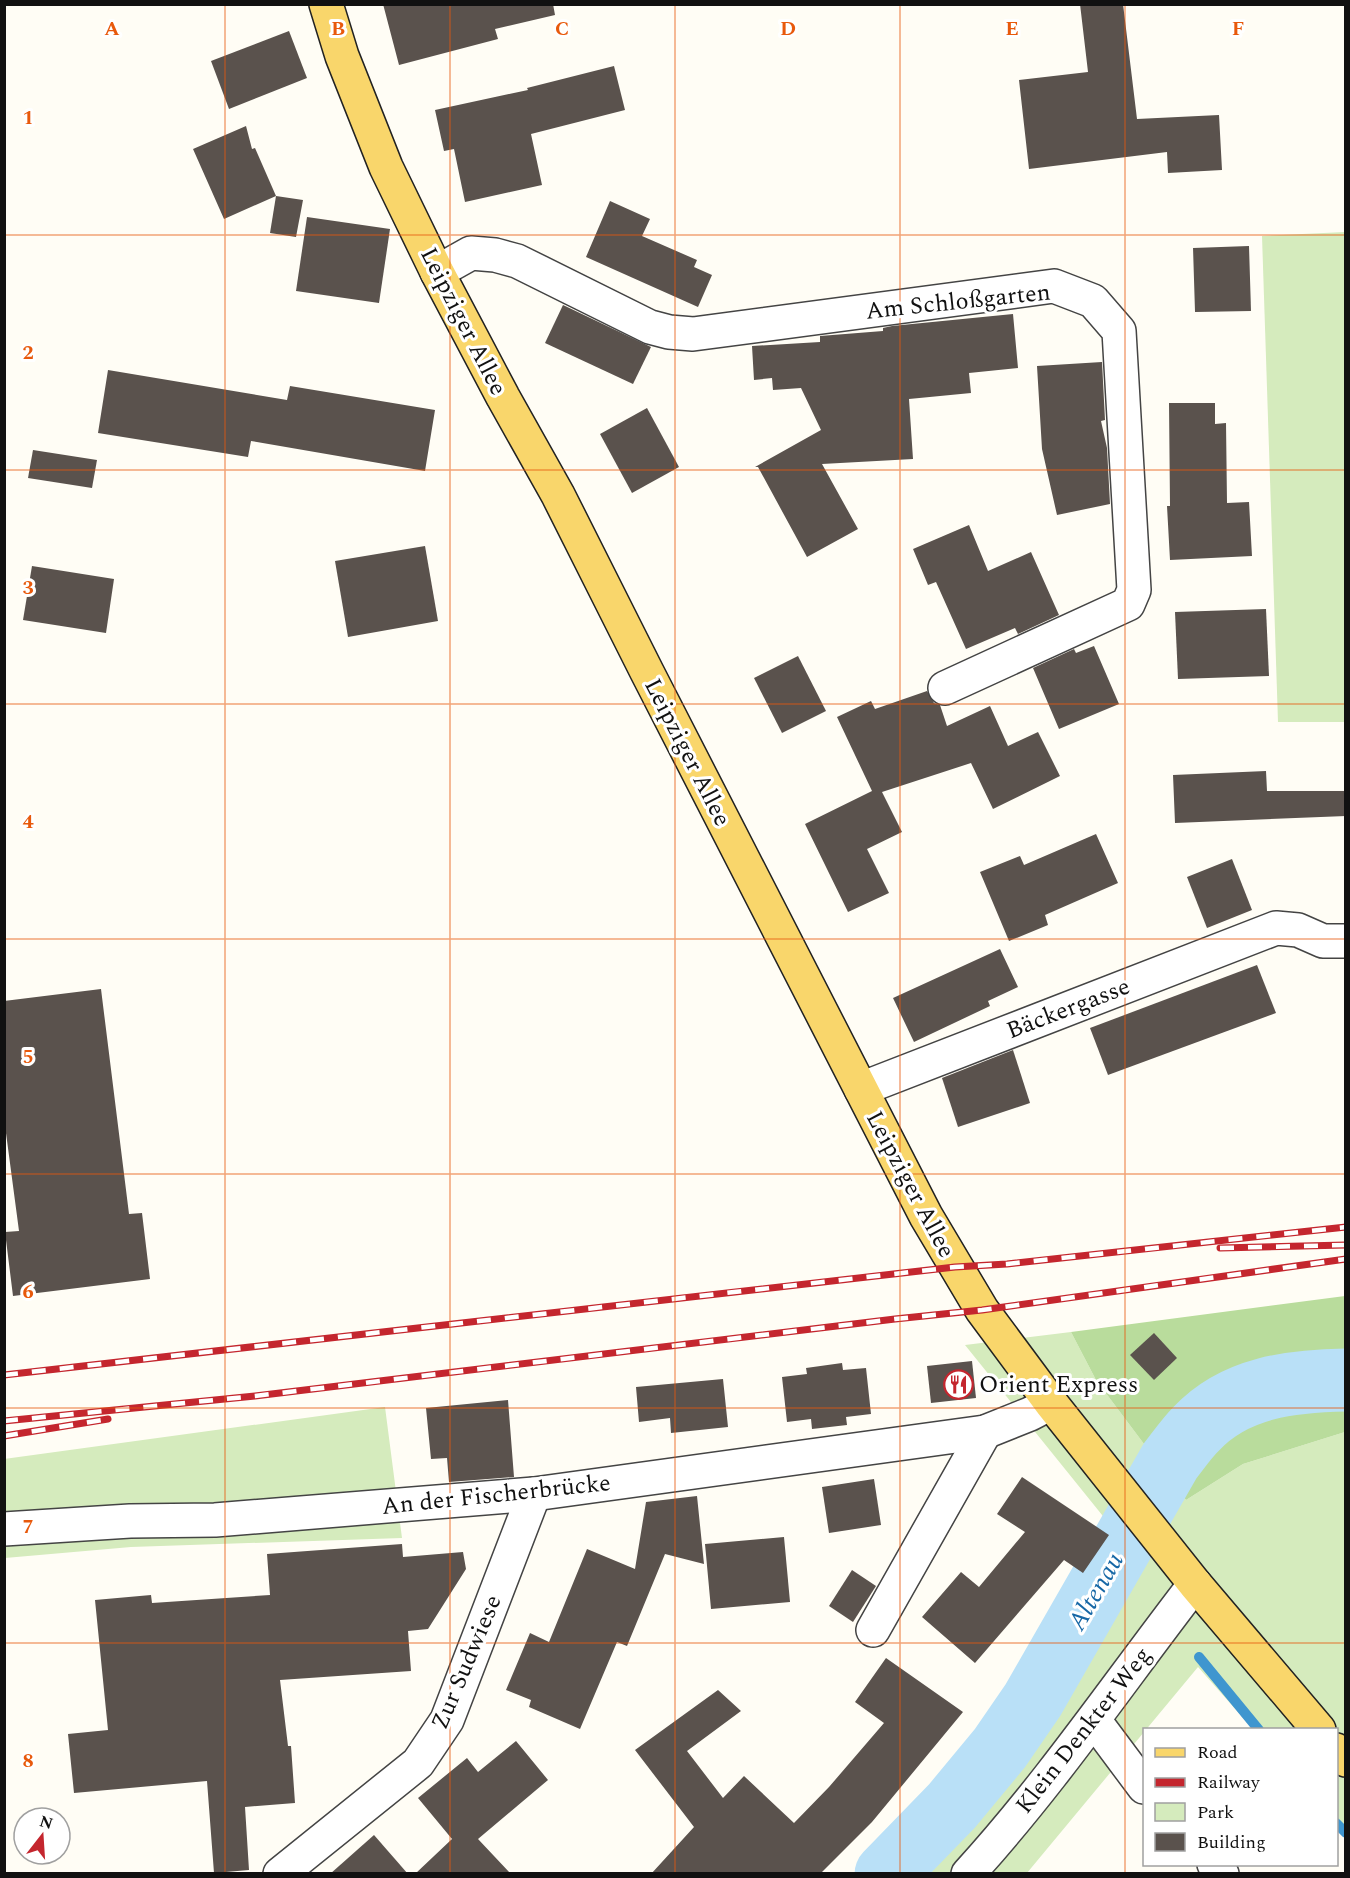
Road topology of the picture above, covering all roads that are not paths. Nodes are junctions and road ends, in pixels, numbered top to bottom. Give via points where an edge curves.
1 (326, 4) edge
2 (437, 272) junction
3 (945, 688) dead end
4 (1346, 941) edge
5 (861, 1089) junction
6 (1051, 1403) junction
7 (985, 1432) junction
8 (534, 1494) junction
9 (4, 1529) edge
10 (1195, 1584) junction
11 (873, 1630) dead end
12 (1094, 1720) junction
13 (1317, 1728) edge
14 (1143, 1786) edge
15 (280, 1874) edge
16 (968, 1874) edge

1 - 2 main road, Leipziger Allee via 342,56 386,166
2 - 3 street, Am Schloßgarten via 471,253 495,255 518,261 650,327 693,334 1054,286 1094,302 1119,331 1134,590 1128,604
2 - 5 main road, Leipziger Allee via 558,495
4 - 5 street, Bäckergasse via 1323,941 1298,930 1276,928
5 - 6 main road, Leipziger Allee via 926,1216 982,1310
6 - 7 street, An der Fischerbrücke
6 - 10 main road, Leipziger Allee
7 - 8 street, An der Fischerbrücke
7 - 11 street
8 - 9 street, An der Fischerbrücke via 215,1520
8 - 15 street, Zur Sudwiese via 447,1720 418,1763
10 - 12 street, Klein Denkter Weg
10 - 13 main road, Leipziger Allee
12 - 14 street
12 - 16 street, Klein Denkter Weg

